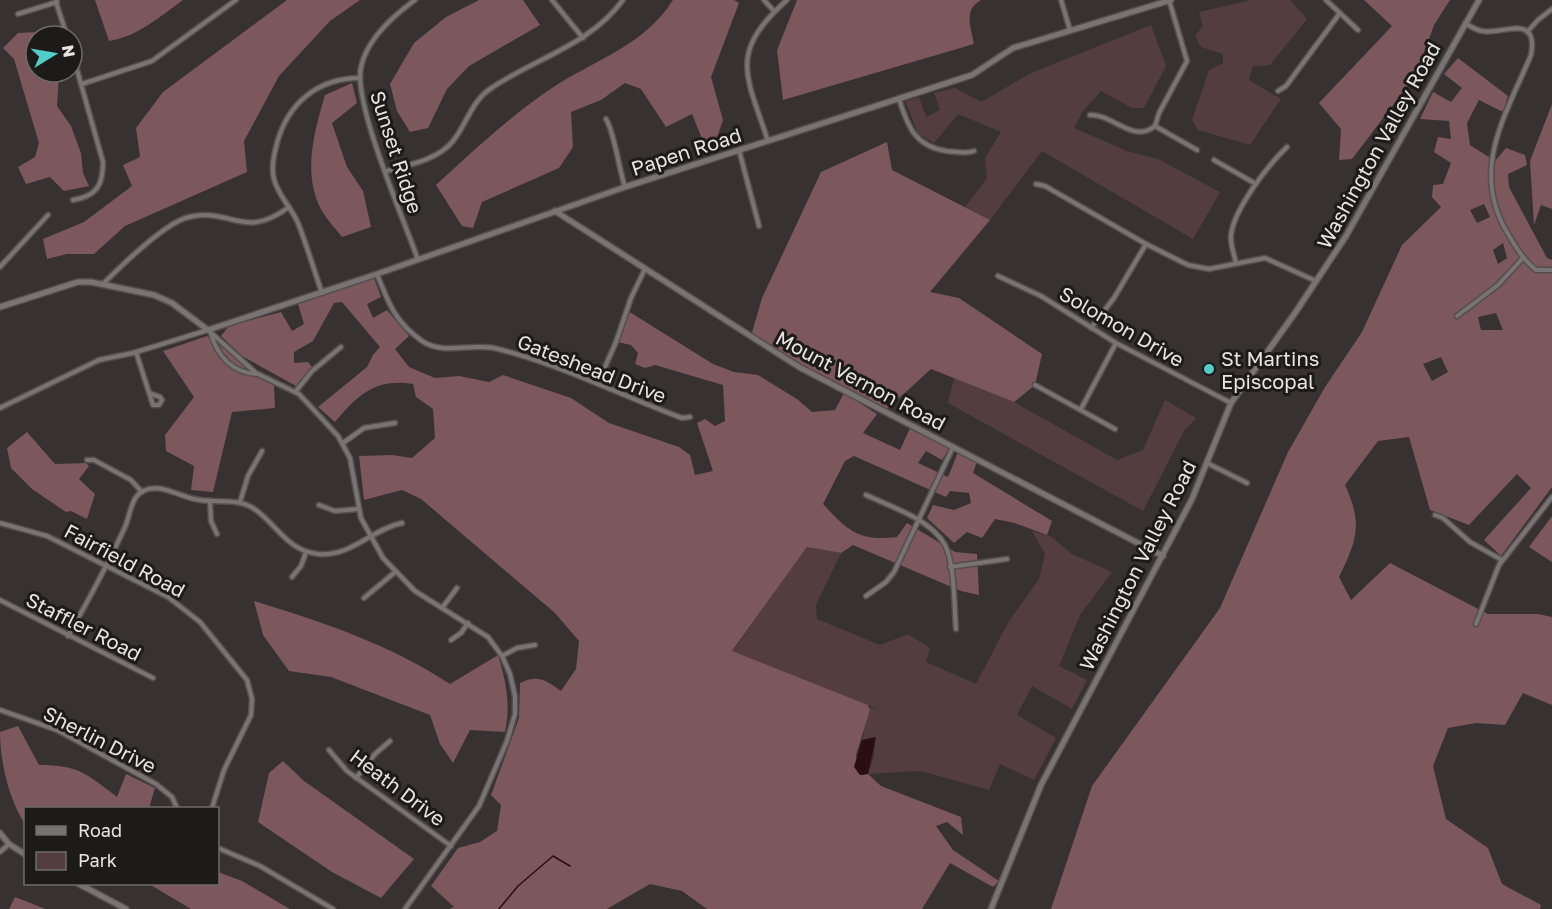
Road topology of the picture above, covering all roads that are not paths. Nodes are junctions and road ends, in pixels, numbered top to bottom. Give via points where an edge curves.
1 (236, 0) edge
2 (415, 0) edge
3 (552, 0) edge
4 (623, 0) edge
5 (764, 0) edge
6 (787, 0) edge
7 (1061, 0) edge
8 (1170, 0) edge
9 (1326, 0) edge
10 (1479, 0) edge
11 (56, 1) edge
12 (1552, 9) edge
13 (774, 11) junction
14 (1340, 13) junction
15 (18, 14) dead end
16 (1464, 22) junction
17 (63, 24) edge
18 (1070, 30) junction
19 (1358, 30) dead end
20 (1527, 32) junction
21 (584, 38) junction
22 (360, 78) junction
23 (84, 83) edge
24 (82, 84) edge
25 (1278, 91) dead end
26 (899, 99) junction
27 (1090, 115) dead end
28 (606, 119) dead end
29 (1155, 126) junction
30 (768, 141) junction
31 (1287, 147) dead end
32 (739, 150) junction
33 (1197, 150) dead end
34 (974, 151) dead end
35 (1214, 160) dead end
36 (387, 171) junction
37 (1036, 184) dead end
38 (1256, 184) junction
39 (625, 187) junction
40 (73, 200) dead end
41 (571, 205) junction
42 (289, 207) junction
43 (555, 211) junction
44 (48, 215) dead end
45 (570, 220) junction
46 (759, 226) dead end
47 (1146, 244) junction
48 (1523, 258) junction
49 (418, 260) junction
50 (1236, 263) junction
51 (0, 267) edge
52 (645, 269) junction
53 (1552, 270) edge
54 (377, 274) junction
55 (998, 276) dead end
56 (1316, 281) junction
57 (102, 284) junction
58 (322, 293) junction
59 (0, 308) edge
60 (1457, 316) dead end
61 (1091, 328) junction
62 (209, 332) junction
63 (1116, 344) junction
64 (342, 347) dead end
65 (136, 352) junction
66 (259, 374) junction
67 (598, 383) junction
68 (1035, 385) dead end
69 (296, 391) junction
70 (149, 393) dead end
71 (1231, 403) junction
72 (0, 408) edge
73 (1081, 409) junction
74 (690, 417) dead end
75 (395, 423) dead end
76 (1115, 429) dead end
77 (343, 443) junction
78 (954, 447) junction
79 (262, 451) dead end
80 (87, 460) dead end
81 (1207, 463) junction
82 (1247, 483) dead end
83 (142, 492) junction
84 (866, 495) dead end
85 (1552, 496) edge
86 (210, 501) junction
87 (240, 502) junction
88 (319, 505) dead end
89 (358, 509) junction
90 (1435, 515) dead end
91 (919, 522) junction
92 (0, 523) edge
93 (402, 523) dead end
94 (217, 534) dead end
95 (370, 538) junction
96 (306, 552) junction
97 (1163, 555) junction
98 (1007, 559) dead end
99 (1502, 560) junction
100 (105, 565) junction
101 (950, 567) junction
102 (394, 573) junction
103 (292, 577) dead end
104 (457, 588) dead end
105 (866, 596) dead end
106 (364, 598) dead end
107 (0, 600) edge
108 (442, 608) junction
109 (468, 623) junction
110 (1476, 624) dead end
111 (956, 629) dead end
112 (68, 636) junction
113 (451, 640) dead end
114 (535, 645) dead end
115 (502, 656) junction
116 (153, 678) dead end
117 (0, 710) edge
118 (390, 741) dead end
119 (329, 750) dead end
120 (356, 778) junction
121 (176, 807) edge
122 (212, 807) edge
123 (0, 833) edge
124 (9, 844) junction
125 (451, 846) junction
126 (219, 848) edge
127 (0, 852) edge
128 (24, 854) edge
129 (81, 885) edge
130 (126, 909) edge
131 (333, 909) edge
132 (405, 909) edge
133 (991, 909) edge

1 - 23 street via 152,62
2 - 22 street, Sunset Ridge via 373,40 363,59
3 - 21 street
4 - 21 street
5 - 13 street
6 - 13 street
7 - 18 street
8 - 18 street, Papen Road
8 - 29 street via 1187,61
9 - 14 street
10 - 16 street, Washington Valley Road
11 - 15 street
11 - 17 street
12 - 20 street
13 - 30 street via 754,35 746,54 752,93
14 - 19 street
14 - 25 street via 1286,86
16 - 20 street via 1482,31 1515,27
16 - 56 street, Washington Valley Road via 1372,192
18 - 26 street, Papen Road via 1013,48 977,73
20 - 48 street via 1532,40 1531,55 1492,152 1490,172 1496,211
21 - 36 street via 487,91 443,151
22 - 36 street, Sunset Ridge via 361,96
22 - 42 street via 319,87 300,100 290,114 279,136 272,165 276,188
24 - 40 street via 102,150 103,177 97,191
26 - 30 street, Papen Road
26 - 34 street via 910,130 920,142 937,150
27 - 29 street via 1134,132
28 - 39 street
29 - 33 street
30 - 32 street, Papen Road
31 - 38 street
32 - 39 street, Papen Road
32 - 46 street
35 - 38 street
36 - 49 street, Sunset Ridge
37 - 47 street
38 - 50 street via 1232,230
39 - 41 street, Papen Road
41 - 43 street, Papen Road
41 - 45 street
42 - 57 street via 272,219 255,224 199,215 173,222
42 - 58 street
43 - 45 street, Mount Vernon Road
43 - 49 street, Papen Road
44 - 51 street
45 - 52 street, Mount Vernon Road
47 - 50 street via 1200,268
47 - 61 street
48 - 53 street via 1536,270
48 - 60 street via 1498,285
49 - 54 street, Papen Road
50 - 56 street via 1265,258
52 - 67 street
52 - 78 street, Mount Vernon Road via 799,367
54 - 58 street, Papen Road
54 - 67 street, Gateshead Drive via 398,320 429,344 493,347
55 - 61 street, Solomon Drive via 1041,296
56 - 71 street, Washington Valley Road
57 - 59 street via 78,282
57 - 62 street via 154,294
58 - 62 street, Papen Road
61 - 63 street, Solomon Drive
62 - 65 street
62 - 66 street
62 - 66 street via 231,367
63 - 71 street, Solomon Drive
63 - 73 street
64 - 69 street via 312,371
65 - 70 street
65 - 72 street via 99,360
66 - 69 street
67 - 74 street, Gateshead Drive via 668,413
68 - 73 street
69 - 77 street
71 - 81 street, Washington Valley Road
73 - 76 street
75 - 77 street via 370,426
77 - 89 street via 352,465
78 - 91 street
78 - 97 street, Mount Vernon Road
79 - 87 street
80 - 83 street via 131,480
81 - 82 street
81 - 97 street, Washington Valley Road
83 - 86 street via 161,488 186,498
83 - 100 street
84 - 91 street
85 - 99 street
86 - 87 street
86 - 94 street via 211,521
87 - 96 street via 255,509 285,539
88 - 89 street via 337,511
89 - 95 street
90 - 99 street
91 - 101 street via 941,539
91 - 105 street via 890,578
92 - 100 street, Fairfield Road via 47,536
93 - 95 street via 386,527
95 - 96 street via 336,553
95 - 102 street
96 - 103 street
97 - 133 street, Washington Valley Road via 1041,785
98 - 101 street
99 - 110 street
100 - 112 street
100 - 122 street, Fairfield Road via 187,610 220,645 249,686 251,715 224,770
101 - 111 street
102 - 106 street
102 - 108 street
104 - 108 street
107 - 112 street, Staffler Road
108 - 109 street
109 - 113 street
109 - 115 street via 488,637
112 - 116 street, Staffler Road
114 - 115 street via 516,648
115 - 125 street via 513,685 515,714 478,806
117 - 121 street, Sherlin Drive via 57,730 156,784 170,794
118 - 120 street
119 - 120 street, Heath Drive
120 - 125 street, Heath Drive
123 - 124 street
124 - 127 street
124 - 128 street
125 - 132 street
126 - 131 street via 260,866
129 - 130 street

